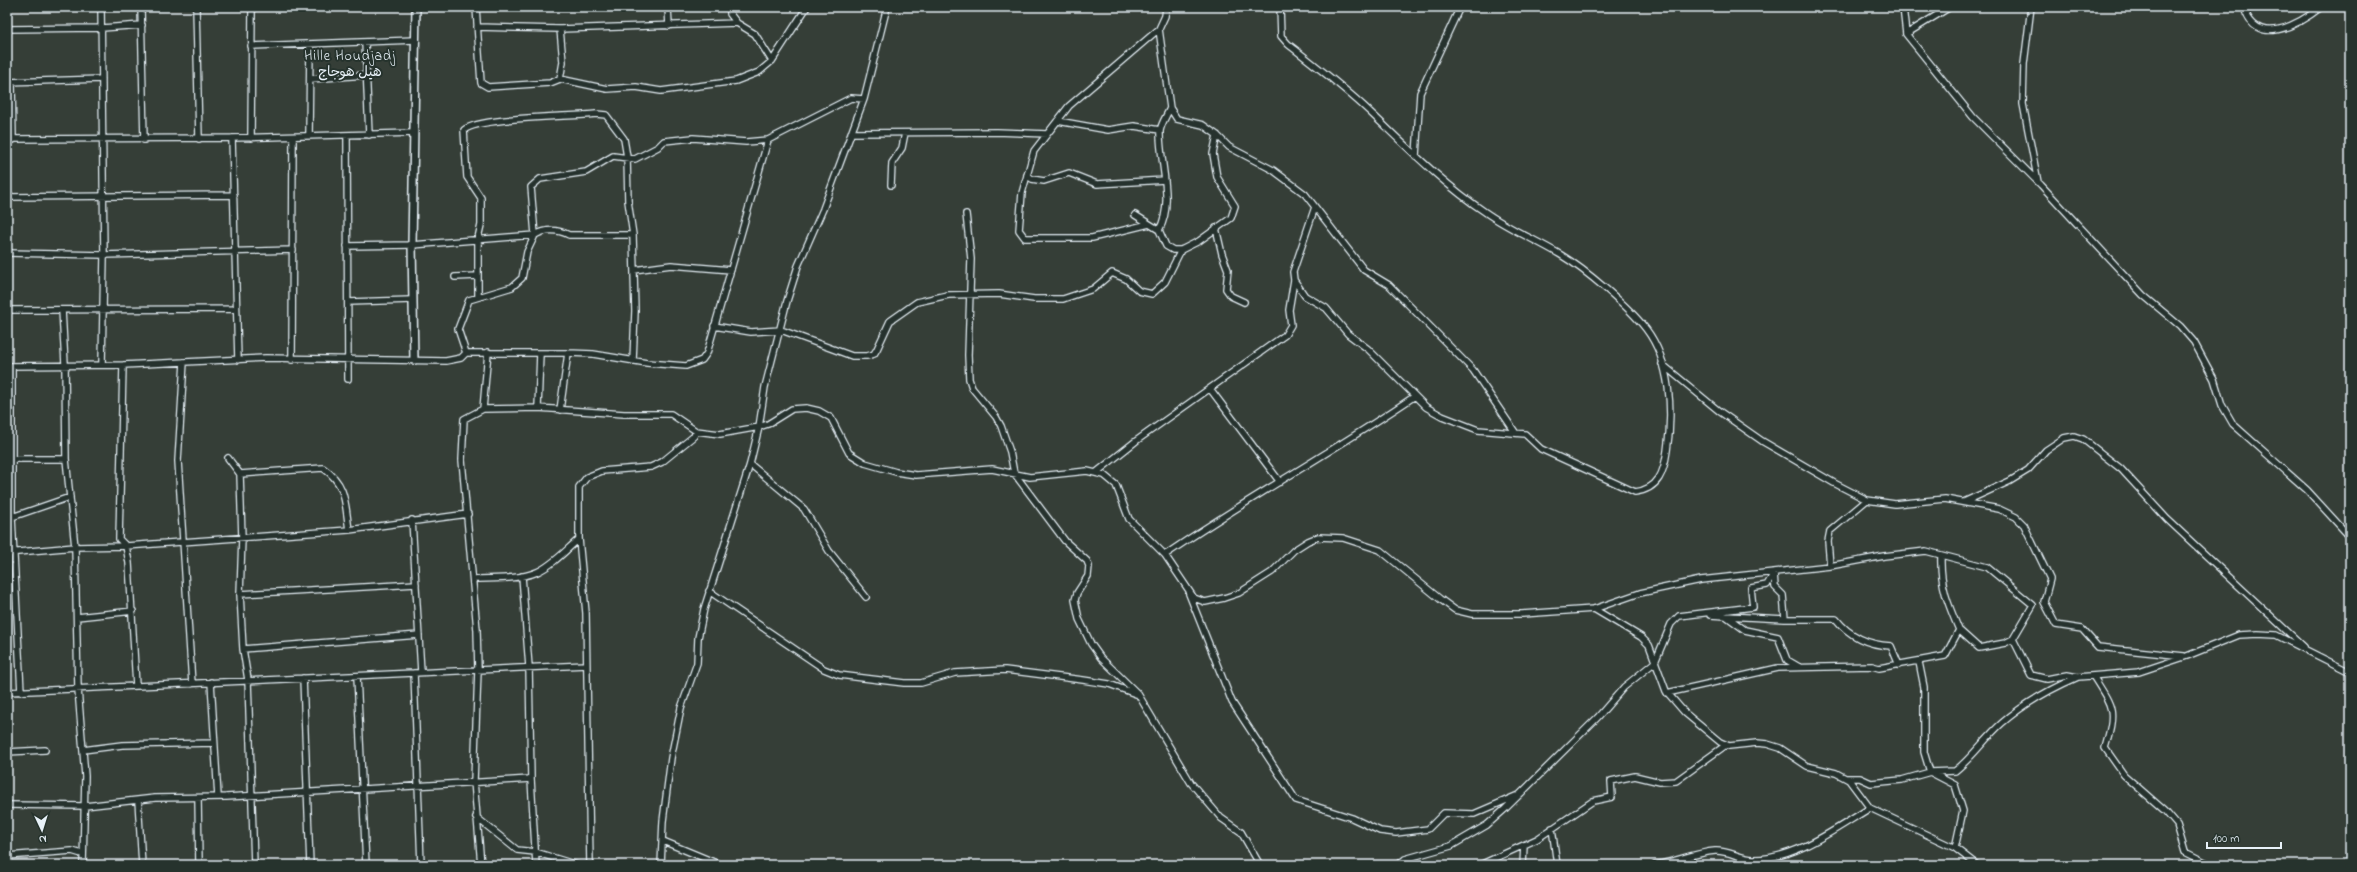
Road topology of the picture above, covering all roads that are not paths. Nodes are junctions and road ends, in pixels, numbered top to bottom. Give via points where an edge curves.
1 (101, 7) edge
2 (141, 7) edge
3 (196, 7) edge
4 (252, 7) edge
5 (416, 7) edge
6 (476, 7) edge
7 (668, 7) edge
8 (730, 7) edge
9 (807, 7) edge
10 (887, 7) edge
11 (1166, 7) edge
12 (1280, 7) edge
13 (1460, 7) edge
14 (1903, 7) edge
15 (1950, 7) edge
16 (2031, 7) edge
17 (2244, 7) edge
18 (2321, 7) edge
19 (737, 23) junction
20 (142, 25) junction
21 (669, 26) junction
22 (477, 27) junction
23 (102, 28) junction
24 (7, 29) edge
25 (560, 29) junction
26 (1159, 29) junction
27 (1906, 34) junction
28 (416, 40) junction
29 (364, 42) junction
30 (310, 44) junction
31 (251, 46) junction
32 (772, 61) junction
33 (366, 76) junction
34 (102, 79) junction
35 (311, 79) junction
36 (560, 79) junction
37 (10, 82) edge
38 (864, 99) junction
39 (1170, 108) junction
40 (1058, 121) junction
41 (1160, 130) junction
42 (414, 133) junction
43 (851, 133) junction
44 (905, 133) junction
45 (1047, 134) junction
46 (1217, 134) junction
47 (309, 136) junction
48 (347, 136) junction
49 (369, 136) junction
50 (293, 137) junction
51 (232, 138) junction
52 (251, 138) junction
53 (7, 139) edge
54 (199, 139) junction
55 (14, 140) junction
56 (102, 140) junction
57 (144, 140) junction
58 (768, 140) junction
59 (1416, 156) junction
60 (627, 157) junction
61 (1027, 175) junction
62 (1165, 180) junction
63 (2038, 182) junction
64 (891, 185) dead end
65 (234, 195) junction
66 (103, 196) junction
67 (7, 197) edge
68 (1315, 207) junction
69 (966, 214) dead end
70 (1135, 215) dead end
71 (1149, 224) junction
72 (1216, 228) junction
73 (1159, 230) junction
74 (535, 235) junction
75 (633, 235) junction
76 (478, 238) junction
77 (412, 245) junction
78 (348, 246) junction
79 (293, 250) junction
80 (1181, 250) junction
81 (236, 252) junction
82 (7, 254) edge
83 (104, 255) junction
84 (634, 270) junction
85 (731, 270) junction
86 (478, 276) junction
87 (455, 277) dead end
88 (1294, 280) junction
89 (970, 295) junction
90 (478, 296) junction
91 (412, 300) junction
92 (348, 302) junction
93 (1244, 302) dead end
94 (103, 309) junction
95 (236, 309) junction
96 (7, 310) edge
97 (62, 310) junction
98 (714, 326) junction
99 (781, 330) junction
100 (488, 352) junction
101 (466, 353) junction
102 (540, 353) junction
103 (568, 353) junction
104 (238, 360) junction
105 (292, 360) junction
106 (348, 360) junction
107 (414, 360) junction
108 (633, 361) junction
109 (184, 362) junction
110 (65, 364) junction
111 (102, 364) junction
112 (1662, 364) junction
113 (123, 365) junction
114 (10, 366) edge
115 (348, 379) dead end
116 (1211, 390) junction
117 (1415, 396) junction
118 (538, 408) junction
119 (483, 409) junction
120 (560, 410) junction
121 (759, 427) junction
122 (696, 431) junction
123 (10, 432) edge
124 (1515, 432) junction
125 (66, 458) junction
126 (228, 458) dead end
127 (12, 459) junction
128 (750, 464) junction
129 (1097, 472) junction
130 (1014, 473) junction
131 (240, 474) junction
132 (1280, 482) junction
133 (70, 497) junction
134 (1867, 500) junction
135 (1964, 502) junction
136 (468, 514) junction
137 (12, 517) junction
138 (412, 520) junction
139 (349, 530) junction
140 (2350, 537) edge
141 (242, 538) junction
142 (578, 539) junction
143 (182, 541) junction
144 (126, 546) junction
145 (75, 547) junction
146 (14, 552) junction
147 (7, 553) edge
148 (1165, 555) junction
149 (1941, 556) junction
150 (1830, 566) junction
151 (1774, 572) junction
152 (522, 576) junction
153 (473, 579) junction
154 (416, 584) junction
155 (1188, 590) junction
156 (709, 591) junction
157 (240, 594) junction
158 (866, 597) dead end
159 (1594, 609) junction
160 (133, 611) junction
161 (1704, 614) junction
162 (1726, 616) junction
163 (77, 617) junction
164 (1785, 620) junction
165 (1959, 630) junction
166 (419, 636) junction
167 (2013, 639) junction
168 (243, 649) junction
169 (2308, 651) junction
170 (2187, 656) junction
171 (1655, 662) junction
172 (1919, 662) junction
173 (586, 665) junction
174 (1899, 665) junction
175 (529, 667) junction
176 (1801, 668) junction
177 (478, 670) junction
178 (421, 672) junction
179 (2350, 672) edge
180 (414, 673) junction
181 (357, 676) junction
182 (2093, 676) junction
183 (2078, 677) junction
184 (303, 678) junction
185 (248, 680) junction
186 (212, 682) junction
187 (192, 684) junction
188 (136, 686) junction
189 (78, 689) junction
190 (7, 692) edge
191 (21, 692) junction
192 (1667, 693) junction
193 (1138, 694) junction
194 (214, 743) junction
195 (1726, 745) junction
196 (45, 750) dead end
197 (82, 750) junction
198 (7, 752) edge
199 (1930, 772) junction
200 (1846, 778) junction
201 (531, 779) junction
202 (474, 781) junction
203 (418, 785) junction
204 (362, 788) junction
205 (307, 792) junction
206 (1520, 794) junction
207 (251, 795) junction
208 (218, 797) junction
209 (198, 798) junction
210 (138, 800) junction
211 (7, 805) edge
212 (85, 806) junction
213 (1870, 808) junction
214 (476, 817) junction
215 (1552, 828) junction
216 (662, 841) junction
217 (1524, 845) junction
218 (1955, 848) junction
219 (535, 852) junction
220 (82, 854) junction
221 (7, 856) edge
222 (83, 865) edge
223 (142, 865) edge
224 (199, 865) edge
225 (254, 865) edge
226 (310, 865) edge
227 (366, 865) edge
228 (421, 865) edge
229 (481, 865) edge
230 (536, 865) edge
231 (577, 865) edge
232 (590, 865) edge
233 (662, 865) edge
234 (721, 865) edge
235 (1260, 865) edge
236 (1398, 865) edge
237 (1480, 865) edge
238 (1523, 865) edge
239 (1557, 865) edge
240 (1655, 865) edge
241 (1977, 865) edge
242 (2214, 865) edge

1 - 23 street
2 - 20 street
3 - 54 street
4 - 31 street
5 - 28 street
6 - 22 street
7 - 21 street
8 - 19 street via 730,14
9 - 32 street
10 - 38 street
11 - 26 street
12 - 59 street via 1281,37 1370,111
13 - 59 street via 1420,93
14 - 27 street
15 - 27 street
16 - 63 street via 2024,64 2023,104
17 - 18 street via 2255,27 2265,31 2277,31
19 - 21 street
19 - 32 street via 755,34
20 - 23 street
20 - 57 street
21 - 25 street
22 - 25 street
22 - 36 street via 481,83 488,87 519,86 550,83
23 - 24 street
23 - 34 street
25 - 36 street via 563,62
26 - 39 street
26 - 40 street via 1069,106
27 - 63 street via 1973,118
28 - 29 street
28 - 42 street
29 - 30 street
29 - 33 street
30 - 31 street
30 - 35 street
31 - 52 street
32 - 36 street via 759,72 736,81 661,91 607,88
33 - 35 street
33 - 49 street
34 - 37 street
34 - 56 street
35 - 47 street
37 - 55 street
38 - 43 street
38 - 58 street via 851,98
39 - 41 street
39 - 46 street via 1173,116 1182,122 1203,125
40 - 41 street via 1108,130 1134,126
40 - 45 street
41 - 62 street
42 - 49 street
42 - 77 street
43 - 44 street
43 - 99 street via 823,209 798,266
44 - 45 street
44 - 64 street via 904,145 892,163
45 - 61 street via 1034,151
46 - 68 street via 1228,147 1294,184
46 - 72 street via 1213,154 1217,177 1235,206 1231,218
47 - 48 street
47 - 50 street
48 - 49 street
48 - 78 street
50 - 52 street
50 - 79 street
51 - 52 street
51 - 54 street
51 - 65 street
53 - 55 street
54 - 57 street
55 - 56 street
56 - 57 street
56 - 66 street
58 - 60 street via 746,142 693,138 664,141 644,156
58 - 85 street
59 - 112 street via 1484,212 1562,255 1614,298 1646,329 1657,347
60 - 74 street via 613,156 586,172 540,179 534,183 531,187
60 - 75 street via 628,200
60 - 76 street via 624,139 609,118 601,114 503,120 466,128 463,137 467,177 481,198 481,225
61 - 62 street via 1032,179 1044,181 1069,173 1098,184
61 - 71 street via 1022,193 1019,230 1025,238 1092,238
62 - 73 street via 1164,218
63 - 140 street via 2143,295 2180,326 2194,342 2214,379 2222,405 2233,424 2307,490
65 - 66 street
65 - 81 street
66 - 67 street
66 - 83 street
68 - 88 street via 1293,272
68 - 124 street via 1364,270 1389,285 1473,370
69 - 89 street via 971,259
70 - 71 street
71 - 73 street
72 - 80 street
72 - 93 street via 1228,270 1226,289 1231,296
73 - 80 street via 1166,246 1173,250
74 - 75 street via 543,231 560,230 569,235
74 - 76 street
74 - 90 street via 527,252 522,278 512,287
75 - 84 street
76 - 77 street
76 - 86 street
77 - 78 street
77 - 91 street
78 - 92 street
79 - 81 street
79 - 105 street
80 - 89 street via 1165,282 1152,294 1139,291 1126,279 1112,274 1093,289 1063,299 1034,299 999,294
81 - 83 street
81 - 95 street
82 - 83 street
83 - 94 street
84 - 85 street via 671,265
84 - 108 street
85 - 98 street
86 - 87 street
86 - 90 street
88 - 116 street via 1289,310 1291,325 1285,335
88 - 117 street via 1305,296 1326,308 1348,334 1368,349
89 - 99 street via 948,295 910,306 890,321 877,350 867,356 852,356
89 - 130 street via 969,379 976,396 1001,426
90 - 101 street via 469,300 458,330
91 - 92 street
91 - 107 street
92 - 106 street
94 - 95 street
94 - 97 street
94 - 111 street
95 - 104 street
96 - 97 street
97 - 110 street
98 - 99 street via 751,332
98 - 108 street via 707,353 695,364 686,366
99 - 121 street via 765,387
100 - 101 street
100 - 102 street
100 - 119 street
101 - 107 street via 460,358 446,361
102 - 103 street
102 - 118 street
103 - 108 street via 593,354
103 - 120 street
104 - 105 street
104 - 109 street
105 - 106 street
106 - 107 street
106 - 115 street
109 - 113 street
109 - 143 street via 178,461
110 - 111 street
110 - 114 street
110 - 125 street
111 - 113 street
112 - 124 street via 1669,397 1667,446 1661,476 1644,490 1634,492 1600,477 1578,464 1541,449 1527,435
112 - 134 street via 1719,411 1762,441
113 - 144 street via 119,539
114 - 123 street
116 - 129 street via 1136,441
116 - 132 street
117 - 124 street via 1442,416 1465,426 1484,431
117 - 132 street via 1342,445
118 - 119 street
118 - 120 street
119 - 136 street via 464,419 462,460
120 - 122 street via 671,414
121 - 122 street via 720,434
121 - 128 street
121 - 130 street via 792,409 806,408 819,411 831,418 849,453 865,463 896,472 916,474 981,469
122 - 142 street via 694,436 662,462 651,467 602,471 587,477 579,487
123 - 127 street
125 - 127 street
125 - 133 street
126 - 131 street
127 - 137 street
128 - 156 street
128 - 158 street via 804,509 829,551
129 - 130 street via 1076,472 1036,478
129 - 148 street via 1116,485 1129,519
130 - 193 street via 1065,541 1087,561 1088,576 1075,600 1079,619 1101,658
131 - 139 street via 323,468 333,475 343,489
131 - 141 street
132 - 148 street
133 - 137 street
133 - 145 street
134 - 135 street via 1895,504 1931,499
134 - 150 street via 1830,531
135 - 169 street via 2028,470 2046,450 2064,438 2074,436 2082,439 2121,469 2168,519
135 - 170 street via 1999,509 2016,517 2024,525 2050,579 2044,602 2056,625 2082,630 2098,647
136 - 138 street
136 - 153 street
137 - 146 street
138 - 139 street
138 - 154 street
139 - 141 street
141 - 143 street
141 - 157 street
142 - 152 street via 550,565
142 - 173 street via 586,613
143 - 144 street
143 - 187 street
144 - 145 street
144 - 160 street
145 - 146 street
145 - 163 street
146 - 147 street
146 - 191 street
148 - 155 street
149 - 150 street via 1926,551
149 - 165 street via 1940,576
149 - 167 street via 1987,567 2033,605
150 - 151 street
151 - 159 street via 1701,580 1640,594
151 - 161 street via 1767,584 1751,588 1753,607
151 - 164 street via 1775,586 1783,595
152 - 153 street
152 - 175 street
153 - 177 street
154 - 157 street
154 - 166 street
155 - 159 street via 1194,598 1205,602 1239,593 1272,572 1294,550 1308,541 1318,537 1331,537 1356,541 1380,550 1455,610 1472,614 1522,614
155 - 206 street via 1232,702 1296,800 1352,818 1380,831 1396,833 1428,829 1444,813 1474,814
156 - 193 street via 824,669 840,675 868,680 921,683 955,673 1005,670 1109,684
156 - 216 street via 698,638 697,663 681,708 671,758
157 - 168 street
159 - 171 street via 1641,637 1649,645
160 - 163 street
160 - 188 street
161 - 162 street
161 - 171 street via 1679,616 1671,624
162 - 164 street
162 - 176 street via 1745,630 1778,637 1787,660
163 - 189 street
164 - 174 street via 1836,619 1845,630 1864,642 1876,646 1891,646
165 - 167 street via 1979,648 2006,643
165 - 172 street via 1945,656
166 - 168 street
166 - 178 street
167 - 183 street via 2031,674 2047,679 2067,675
168 - 185 street
169 - 170 street via 2276,635 2239,635
169 - 179 street
170 - 182 street via 2139,672
171 - 192 street
171 - 206 street via 1624,687 1598,717
172 - 174 street
172 - 199 street via 1924,687 1924,752
173 - 175 street
173 - 232 street
174 - 176 street via 1879,668
175 - 177 street
175 - 201 street
176 - 192 street via 1755,672
177 - 178 street
177 - 202 street
178 - 180 street
180 - 181 street
180 - 203 street
181 - 184 street
181 - 204 street
182 - 183 street
182 - 242 street via 2111,703 2113,720 2105,748 2124,775 2177,825 2186,852
183 - 199 street via 2024,705 2001,724 1955,771
184 - 185 street
184 - 205 street
185 - 186 street
185 - 207 street
186 - 187 street
186 - 194 street
187 - 188 street
188 - 189 street
189 - 191 street
189 - 197 street
190 - 191 street
192 - 195 street via 1685,713
193 - 235 street via 1191,783 1220,818 1240,832
194 - 197 street via 122,745
194 - 208 street
195 - 200 street via 1768,744 1780,748 1807,766
195 - 215 street via 1676,781 1660,782 1635,776 1611,781 1612,797 1593,801
196 - 198 street
197 - 212 street
199 - 200 street via 1894,781 1871,783 1860,778
199 - 218 street via 1955,786 1957,792 1963,811
200 - 213 street
201 - 202 street
201 - 219 street
202 - 203 street
202 - 214 street
203 - 204 street
203 - 228 street
204 - 205 street
204 - 227 street
205 - 207 street
205 - 226 street
206 - 236 street via 1487,825 1451,846 1406,859
207 - 208 street
207 - 225 street
208 - 209 street
209 - 210 street
209 - 224 street
210 - 212 street
210 - 223 street
211 - 212 street
212 - 220 street
213 - 218 street
213 - 240 street via 1821,838 1785,853 1752,859 1712,851 1691,854
214 - 219 street via 517,850
214 - 229 street
215 - 217 street
215 - 239 street
216 - 233 street
216 - 234 street
217 - 237 street
217 - 238 street
218 - 241 street
219 - 230 street
219 - 231 street
220 - 221 street via 72,852
220 - 222 street

